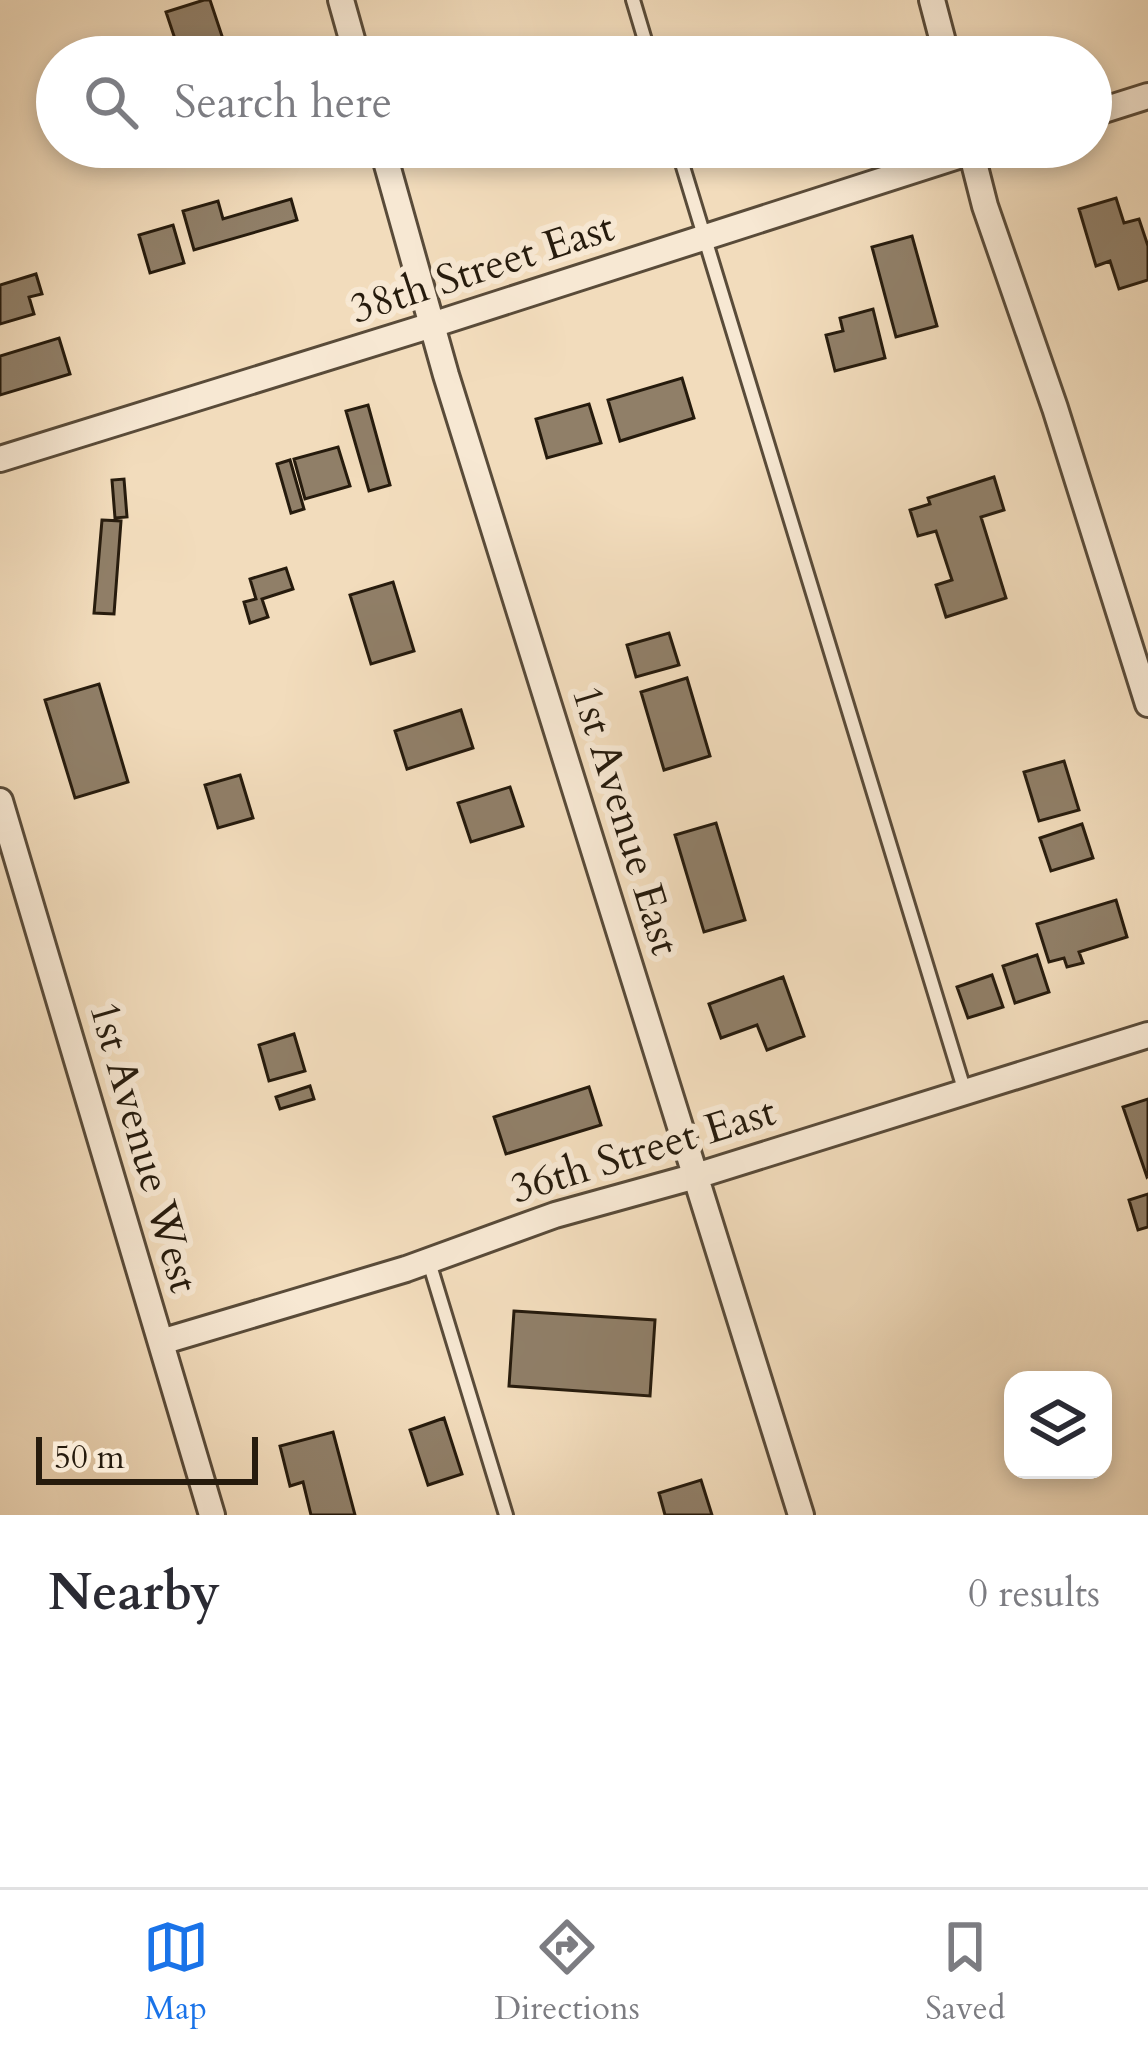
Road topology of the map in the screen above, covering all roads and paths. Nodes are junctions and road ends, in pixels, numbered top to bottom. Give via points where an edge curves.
1 (340, 0) edge
2 (633, 0) edge
3 (932, 0) edge
4 (351, 36) edge
5 (644, 36) edge
6 (941, 36) edge
7 (1148, 96) edge
8 (1112, 107) edge
9 (388, 168) edge
10 (683, 168) edge
11 (918, 168) edge
12 (982, 168) edge
13 (705, 238) junction
14 (432, 326) junction
15 (0, 459) edge
16 (1148, 704) edge
17 (0, 801) edge
18 (1148, 1035) edge
19 (965, 1092) junction
20 (696, 1177) junction
21 (428, 1261) junction
22 (161, 1342) junction
23 (212, 1515) edge
24 (506, 1515) edge
25 (800, 1515) edge

1 - 4 street
2 - 5 lane
3 - 6 street
7 - 8 street
9 - 14 street, 1st Avenue East
10 - 13 lane
11 - 13 street, 38th Street East
12 - 16 street
13 - 14 street, 38th Street East
13 - 19 lane
14 - 15 street, 38th Street East
14 - 20 street, 1st Avenue East
17 - 22 street, 1st Avenue West
18 - 19 street, 36th Street East
19 - 20 street, 36th Street East
20 - 21 street, 36th Street East
20 - 25 street, 1st Avenue East
21 - 22 street, 36th Street East
21 - 24 lane
22 - 23 street, 1st Avenue West

